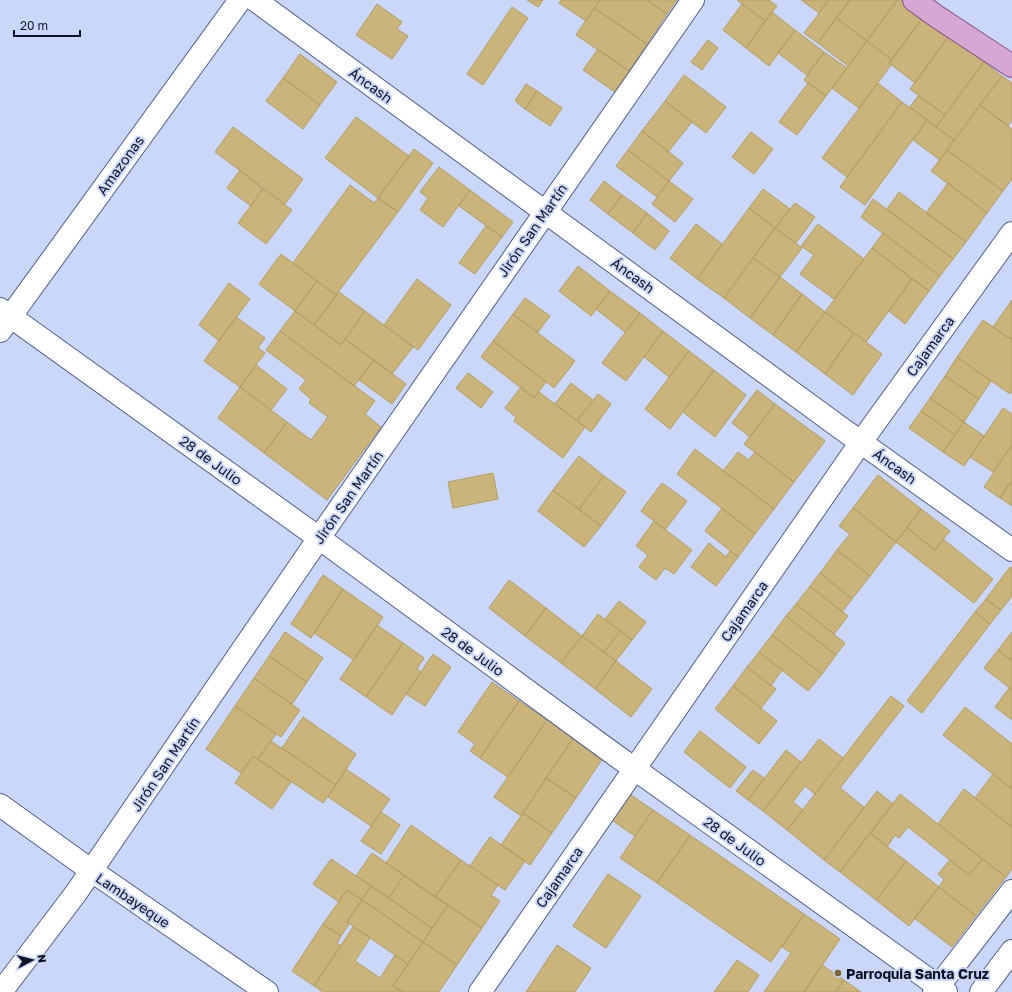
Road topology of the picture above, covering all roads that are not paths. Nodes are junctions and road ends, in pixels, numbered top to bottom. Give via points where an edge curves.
1 (240, 0) edge
2 (255, 0) edge
3 (693, 0) edge
4 (914, 0) edge
5 (1012, 66) edge
6 (545, 211) junction
7 (1012, 233) edge
8 (3, 319) edge
9 (861, 442) junction
10 (319, 538) junction
11 (1012, 550) edge
12 (635, 768) junction
13 (0, 805) edge
14 (92, 872) junction
15 (1012, 891) edge
16 (1012, 951) edge
17 (939, 990) edge
18 (1, 992) edge
19 (267, 992) edge
20 (480, 992) edge
21 (981, 992) edge

1 - 8 street, Amazonas
2 - 6 street, Áncash
3 - 6 street, Jirón San Martín
4 - 5 main road
6 - 9 street, Áncash
6 - 10 street, Jirón San Martín
7 - 9 street, Cajamarca
8 - 10 street, 28 de Julio
9 - 11 street, Áncash
9 - 12 street, Cajamarca
10 - 12 street, 28 de Julio
10 - 14 street, Jirón San Martín
12 - 17 street, 28 de Julio
12 - 20 street, Cajamarca
13 - 14 street, Lambayeque
14 - 18 street, Jirón San Martín
14 - 19 street, Lambayeque
15 - 17 street
16 - 21 street

